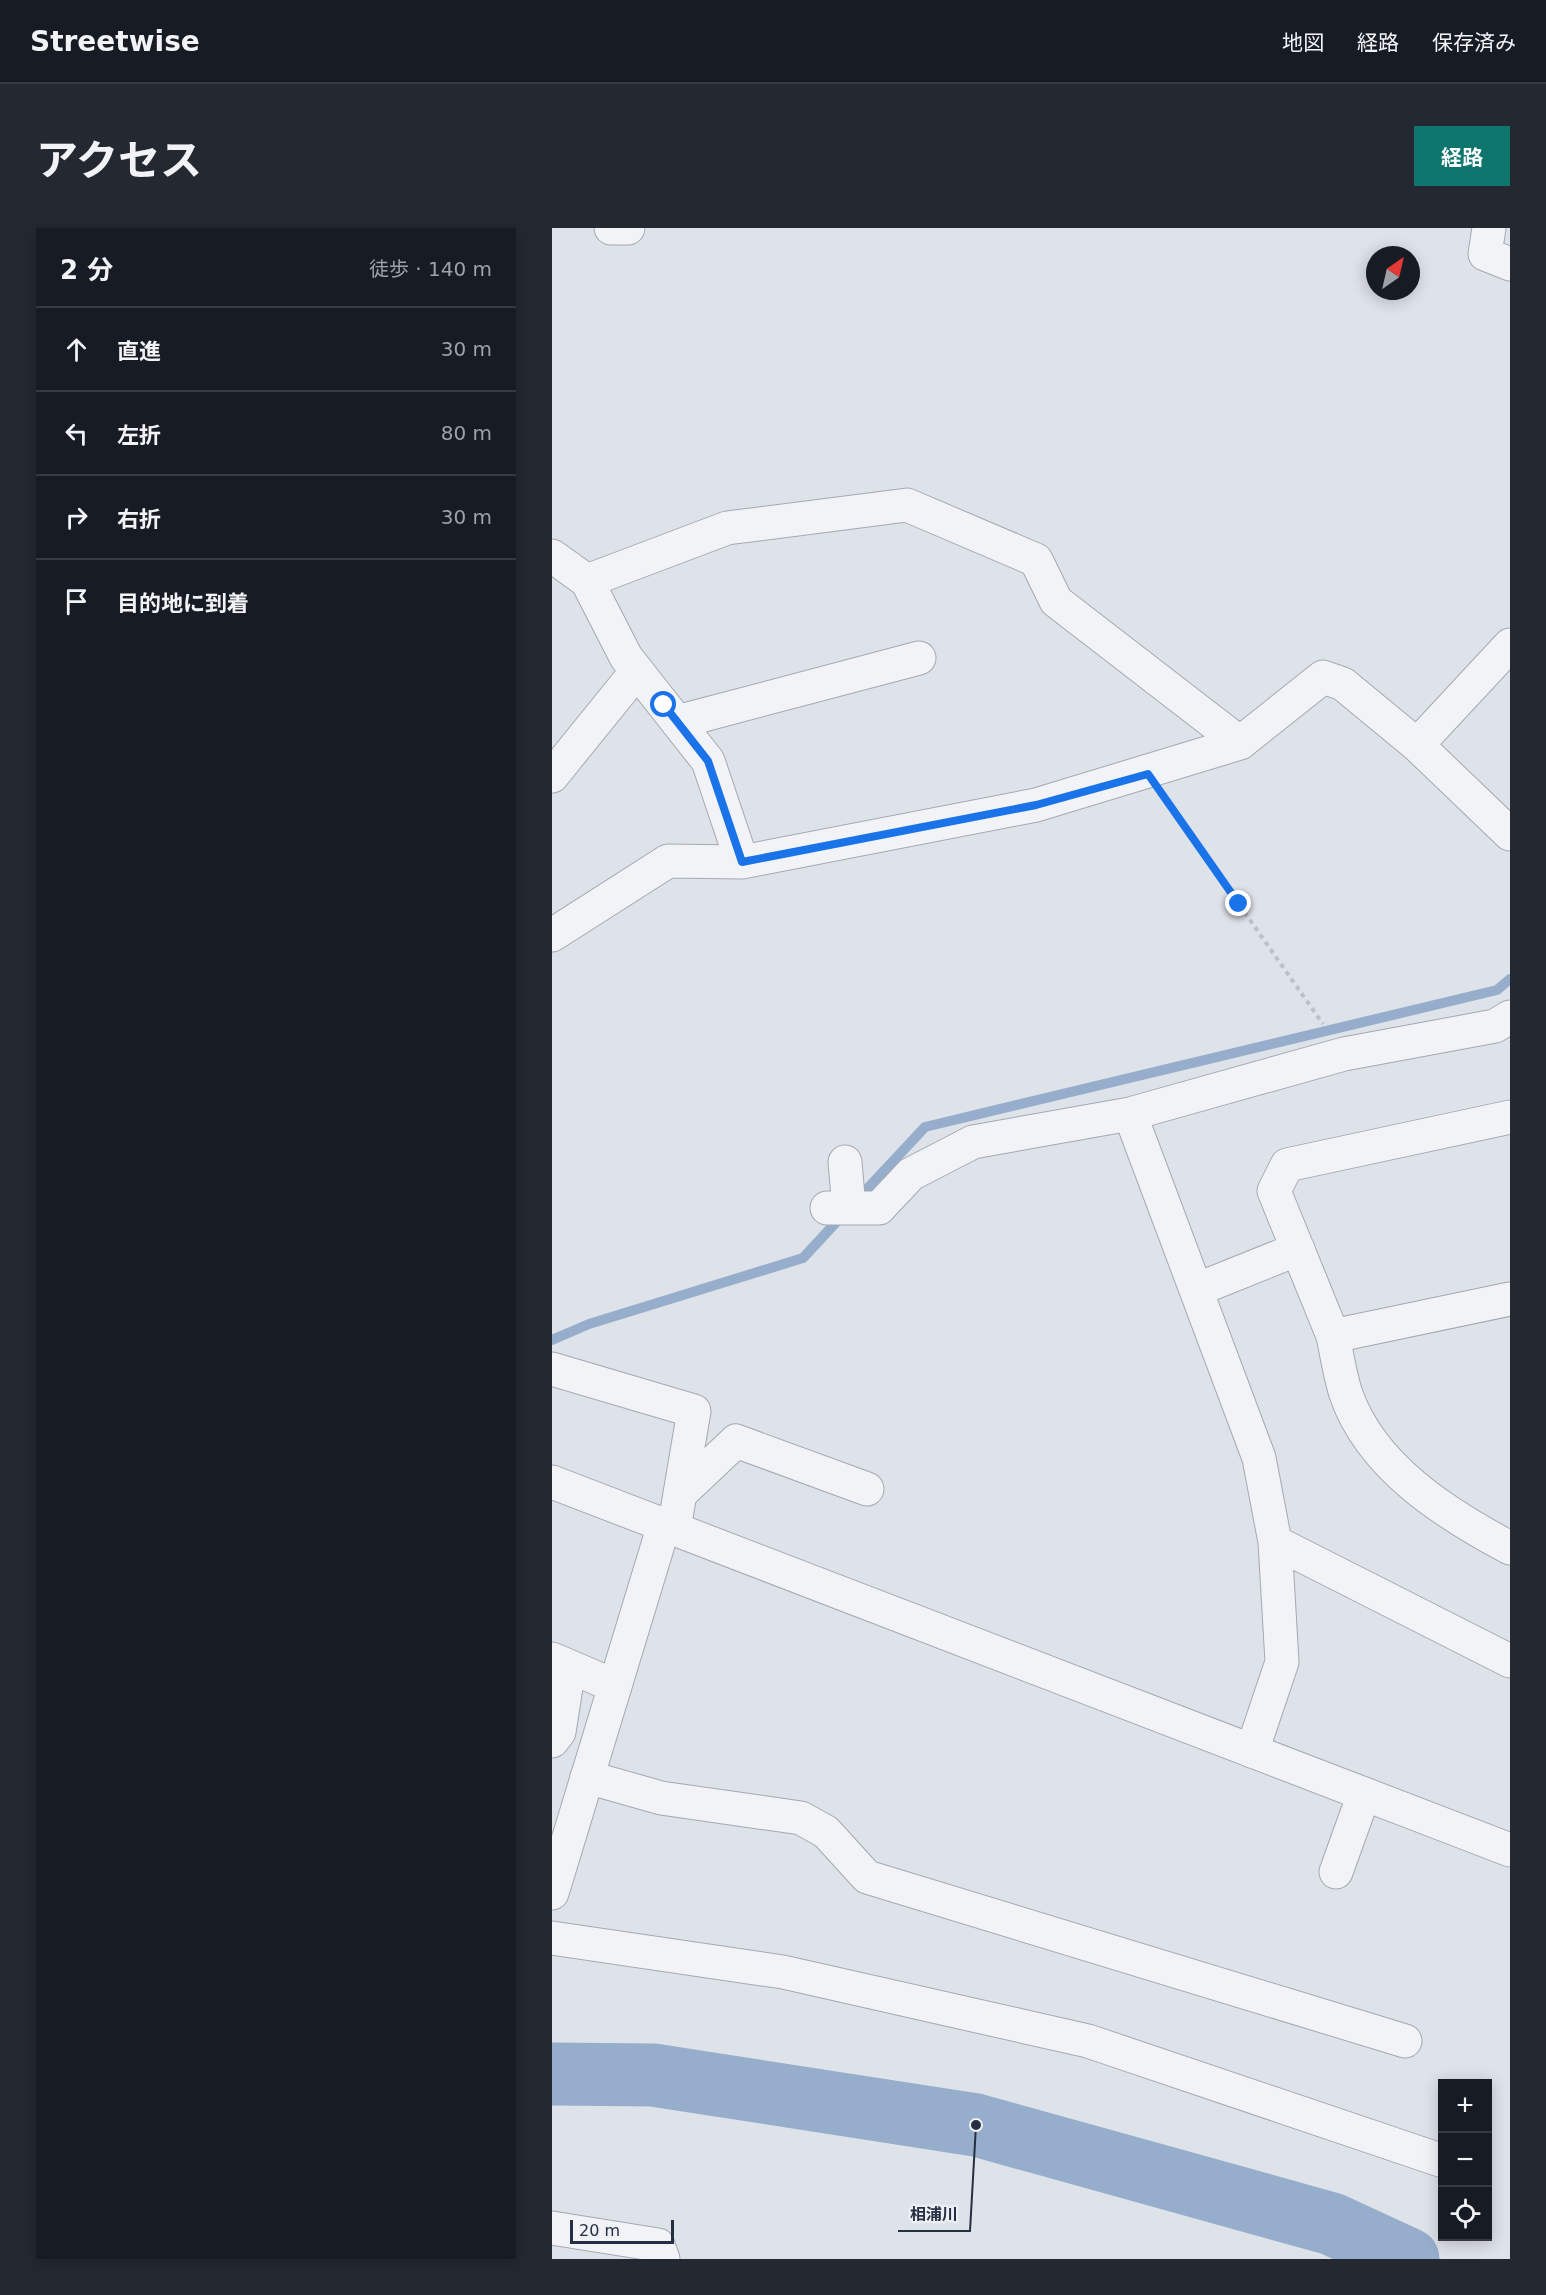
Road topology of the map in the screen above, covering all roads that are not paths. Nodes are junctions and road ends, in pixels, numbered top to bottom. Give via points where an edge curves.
1 (611, 228) edge
2 (628, 228) edge
3 (1489, 228) edge
4 (1510, 264) edge
5 (552, 556) edge
6 (587, 580) junction
7 (1510, 645) edge
8 (919, 658) dead end
9 (637, 671) junction
10 (677, 722) junction
11 (1240, 744) junction
12 (1417, 745) junction
13 (552, 776) edge
14 (1507, 827) edge
15 (742, 862) junction
16 (552, 935) edge
17 (1510, 1017) edge
18 (1130, 1114) junction
19 (1510, 1117) edge
20 (845, 1162) dead end
21 (1298, 1249) junction
22 (1196, 1290) junction
23 (1510, 1299) edge
24 (1333, 1336) junction
25 (552, 1369) edge
26 (552, 1482) edge
27 (867, 1489) dead end
28 (680, 1494) junction
29 (669, 1527) junction
30 (1275, 1542) junction
31 (1510, 1548) edge
32 (552, 1659) edge
33 (1510, 1661) edge
34 (552, 1665) edge
35 (615, 1686) junction
36 (552, 1741) edge
37 (1252, 1750) junction
38 (587, 1777) junction
39 (1364, 1794) junction
40 (1510, 1850) edge
41 (1336, 1872) dead end
42 (552, 1893) edge
43 (552, 1938) edge
44 (1405, 2041) dead end
45 (1438, 2159) edge
46 (552, 2228) edge
47 (663, 2259) edge

1 - 2 street
3 - 4 street via 1485,254
5 - 6 street
6 - 9 street
6 - 11 street via 728,528 907,505 1036,560 1056,601
7 - 12 street
8 - 10 street
9 - 10 street
9 - 13 street
10 - 15 street via 708,761
11 - 12 street via 1323,677 1343,684
11 - 15 street via 1036,805
12 - 14 street
15 - 16 street via 668,861
17 - 18 street via 1495,1026 1344,1054
18 - 20 street via 973,1142 911,1174 879,1208 838,1208
18 - 22 street
19 - 21 street via 1287,1165 1274,1191
21 - 22 street
21 - 24 street
22 - 30 street via 1259,1458
23 - 24 street
24 - 31 street via 1347,1395 1373,1445 1412,1484 1472,1528
25 - 28 street via 694,1411
26 - 29 street
27 - 28 street via 736,1441
28 - 29 street
29 - 35 street
29 - 37 street
30 - 33 street
30 - 37 street via 1282,1662
32 - 35 street
34 - 36 street via 566,1687 559,1732
35 - 38 street
37 - 39 street
38 - 42 street
38 - 44 street via 661,1798 801,1818 826,1832 867,1877
39 - 40 street
39 - 41 street
43 - 45 street via 783,1972 1088,2041
46 - 47 street via 658,2245

